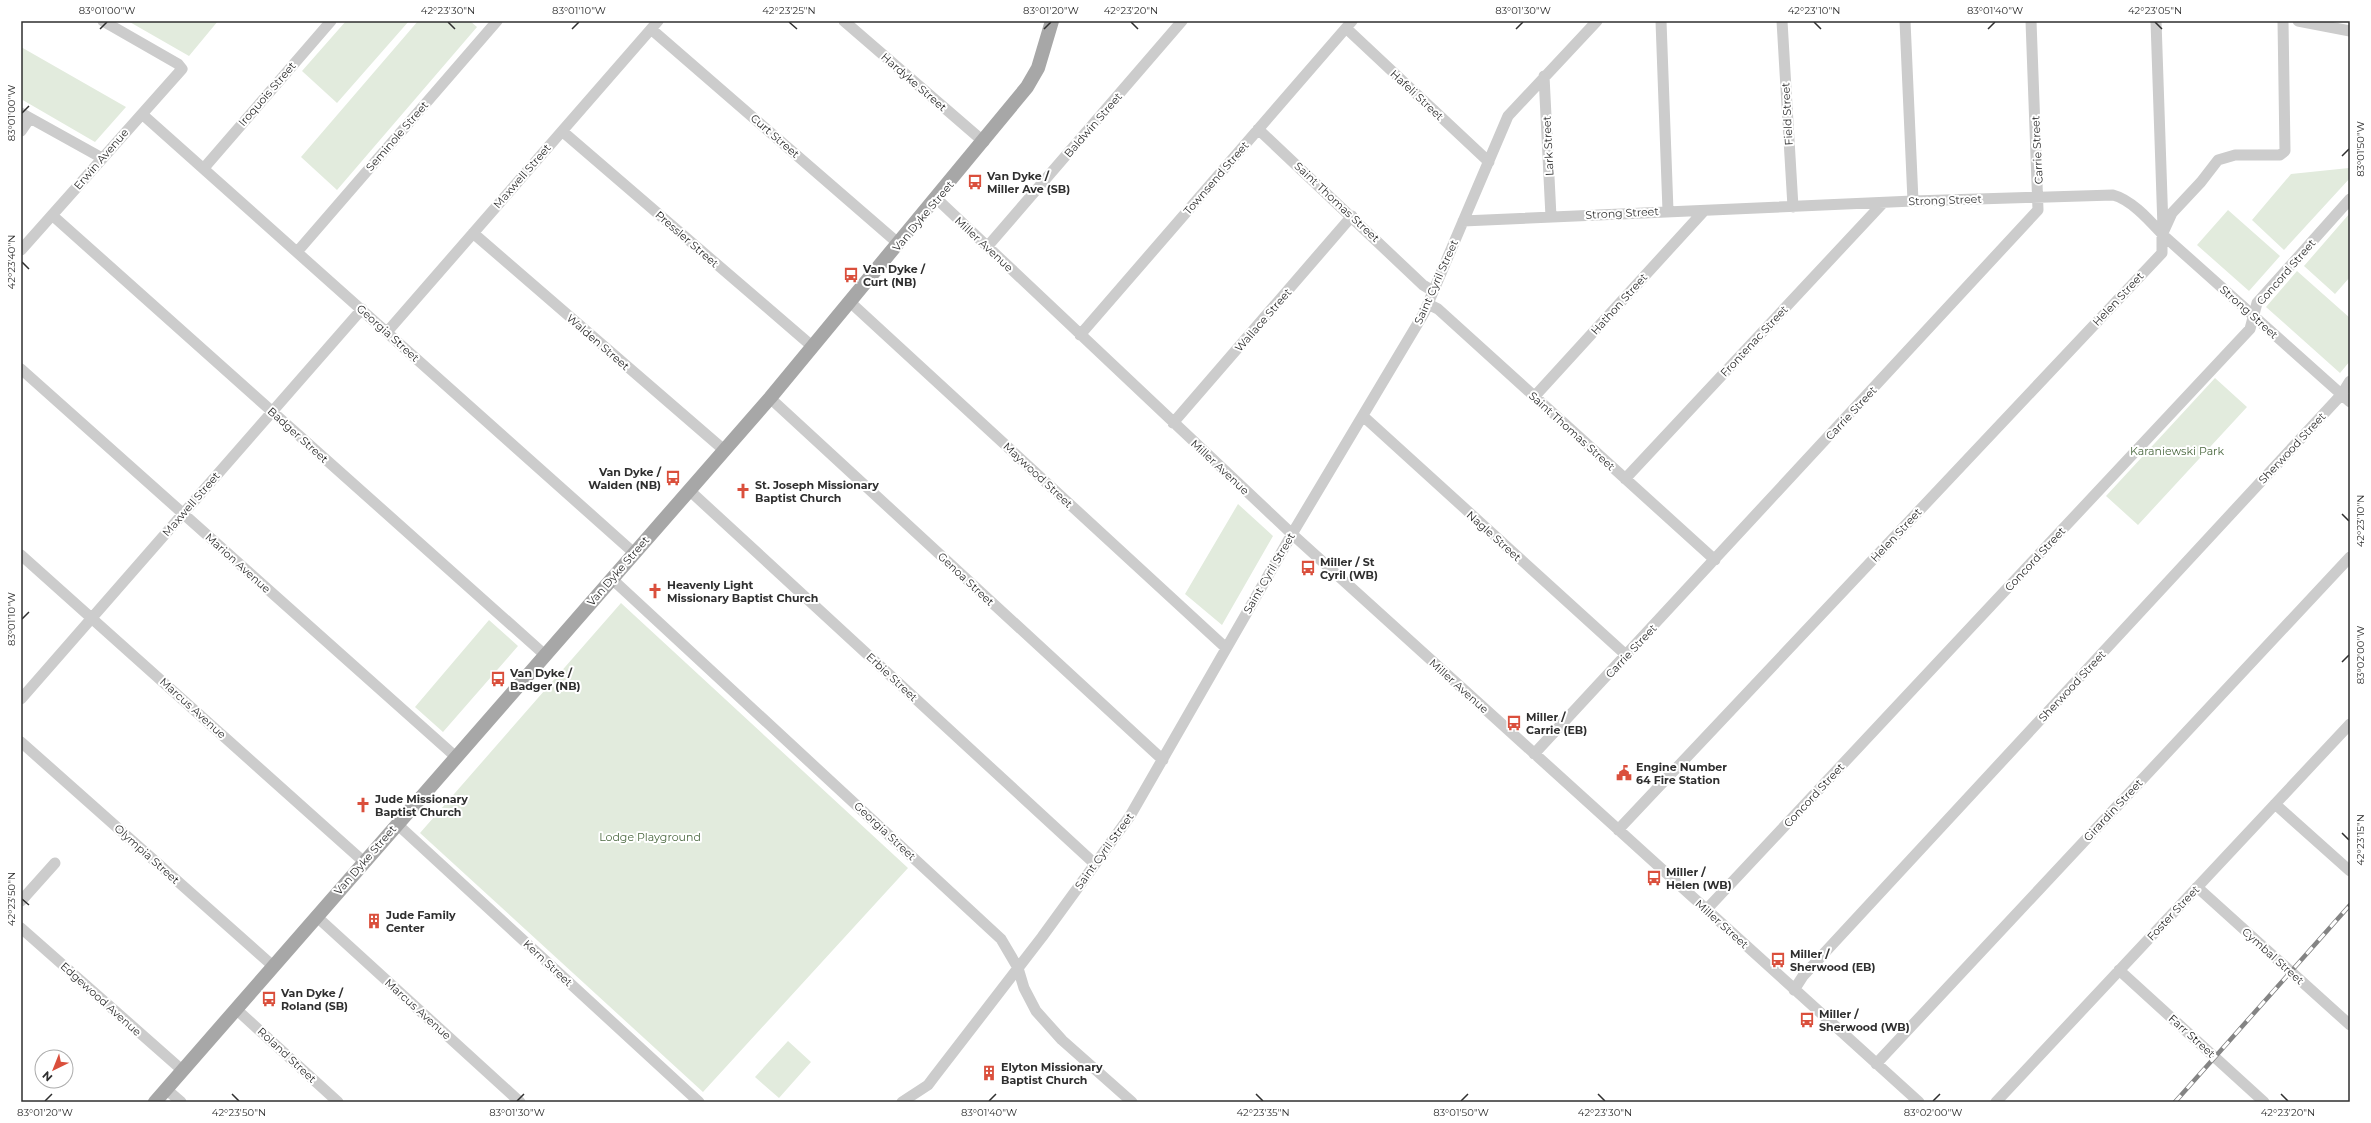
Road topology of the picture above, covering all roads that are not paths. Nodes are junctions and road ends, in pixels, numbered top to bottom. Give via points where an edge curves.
1 (103, 21) edge
2 (331, 21) edge
3 (498, 21) edge
4 (844, 21) edge
5 (1052, 21) edge
6 (1182, 21) edge
7 (1597, 21) edge
8 (1661, 21) edge
9 (1782, 21) edge
10 (1905, 21) edge
11 (2031, 21) edge
12 (2156, 21) edge
13 (2283, 21) edge
14 (2298, 21) edge
15 (1349, 24) edge
16 (654, 25) edge
17 (2350, 31) edge
18 (1544, 76) junction
19 (142, 114) junction
20 (26, 116) edge
21 (1258, 128) junction
22 (21, 131) edge
23 (562, 131) junction
24 (984, 142) junction
25 (102, 158) junction
26 (1489, 162) junction
27 (204, 168) junction
28 (2039, 198) junction
29 (2350, 198) edge
30 (937, 199) junction
31 (1913, 201) junction
32 (1882, 203) junction
33 (1793, 207) junction
34 (1668, 211) junction
35 (1703, 212) junction
36 (52, 215) junction
37 (1352, 216) junction
38 (1551, 217) junction
39 (1463, 222) junction
40 (473, 233) junction
41 (2162, 235) junction
42 (899, 244) junction
43 (987, 247) junction
44 (21, 250) edge
45 (297, 252) junction
46 (1433, 291) junction
47 (850, 302) junction
48 (1428, 304) junction
49 (362, 309) junction
50 (2254, 316) junction
51 (387, 332) junction
52 (1080, 335) junction
53 (813, 347) junction
54 (21, 369) edge
55 (2350, 381) edge
56 (1534, 397) junction
57 (770, 398) junction
58 (2346, 398) edge
59 (272, 412) junction
60 (1363, 416) junction
61 (1174, 423) junction
62 (724, 450) junction
63 (1625, 479) junction
64 (689, 490) junction
65 (183, 513) junction
66 (1292, 534) junction
67 (634, 553) junction
68 (21, 555) edge
69 (2350, 557) edge
70 (1715, 560) junction
71 (612, 579) junction
72 (92, 618) junction
73 (1226, 648) junction
74 (545, 655) junction
75 (1626, 655) junction
76 (21, 699) edge
77 (2350, 724) edge
78 (1508, 730) joint
79 (21, 742) edge
80 (1534, 754) junction
81 (456, 757) junction
82 (1163, 760) junction
83 (2275, 804) junction
84 (397, 824) junction
85 (1618, 830) junction
86 (364, 862) junction
87 (55, 863) dead end
88 (1095, 864) junction
89 (2350, 870) edge
90 (2197, 887) junction
91 (21, 901) edge
92 (1706, 910) junction
93 (316, 916) junction
94 (21, 928) edge
95 (273, 966) junction
96 (1018, 968) junction
97 (2119, 970) junction
98 (1794, 990) junction
99 (236, 1008) junction
100 (2350, 1026) edge
101 (1876, 1064) junction
102 (182, 1070) junction
103 (166, 1089) junction
104 (154, 1102) edge
105 (181, 1102) edge
106 (338, 1102) edge
107 (520, 1102) edge
108 (699, 1102) edge
109 (902, 1102) edge
110 (1132, 1102) edge
111 (1918, 1102) edge
112 (1996, 1102) edge
113 (2264, 1102) edge

1 - 19 street, Erwin Avenue via 178,64 182,69
2 - 27 street, Iroquois Street
3 - 45 street, Seminole Street
4 - 24 street, Hardyke Street
5 - 24 main road, Van Dyke Street via 1033,78
6 - 43 street, Baldwin Street
7 - 18 street, Saint Cyril Street
8 - 34 street
9 - 33 street, Field Street
10 - 31 street
11 - 28 street, Carrie Street
12 - 41 street, Helen Street via 2164,219
13 - 41 street via 2285,151 2280,155 2235,155 2218,160 2172,213
14 - 17 street
15 - 21 street, Townsend Street
15 - 26 street, Hafeli Street
16 - 23 street, Maxwell Street
16 - 42 street, Curt Street
18 - 26 street, Saint Cyril Street via 1508,116
18 - 38 street, Lark Street
19 - 25 street, Erwin Avenue
19 - 27 street, Georgia Street
20 - 22 street
20 - 25 street
21 - 37 street, Saint Thomas Street
21 - 52 street, Townsend Street
23 - 40 street, Maxwell Street
23 - 53 street, Pressler Street
24 - 30 main road, Van Dyke Street
25 - 36 street, Erwin Avenue
26 - 39 street, Saint Cyril Street
27 - 45 street, Georgia Street
28 - 31 street, Strong Street
28 - 41 street, Strong Street via 2120,197
28 - 70 street, Carrie Street via 2038,210
29 - 50 street, Concord Street via 2257,303
30 - 42 main road, Van Dyke Street
30 - 43 street, Miller Avenue
31 - 32 street, Strong Street
32 - 33 street, Strong Street
32 - 63 street, Frontenac Street
33 - 35 street, Strong Street
34 - 35 street, Strong Street
34 - 38 street, Strong Street
35 - 56 street, Hathon Street
36 - 44 street, Erwin Avenue
36 - 59 street, Badger Street
37 - 46 street, Saint Thomas Street via 1423,285
37 - 61 street, Wallace Street
38 - 39 street, Strong Street
39 - 46 street, Saint Cyril Street
40 - 51 street, Maxwell Street
40 - 62 street, Walden Street
41 - 50 street, Strong Street
41 - 85 street, Helen Street via 2162,253
42 - 47 main road, Van Dyke Street
43 - 52 street, Miller Avenue
45 - 49 street, Georgia Street
46 - 48 street, Saint Cyril Street
47 - 53 main road, Van Dyke Street
47 - 73 street, Maywood Street
48 - 56 street, Saint Thomas Street via 1438,309
48 - 60 street, Saint Cyril Street
49 - 51 street, Georgia Street
49 - 59 street, Maxwell Street
50 - 58 street, Strong Street
50 - 92 street, Concord Street via 2250,329
51 - 67 street, Georgia Street
52 - 61 street, Miller Avenue
53 - 57 main road, Van Dyke Street
54 - 65 street, Marion Avenue
55 - 58 street, Sherwood Street
56 - 63 street, Saint Thomas Street
57 - 62 main road, Van Dyke Street
57 - 82 street, Genoa Street
58 - 98 street, Sherwood Street via 1803,976
59 - 65 street, Maxwell Street
59 - 74 street, Badger Street
60 - 66 street, Saint Cyril Street
60 - 75 street, Nagle Street
61 - 66 street, Miller Avenue
62 - 64 main road, Van Dyke Street
63 - 70 street, Saint Thomas Street
64 - 67 main road, Van Dyke Street
64 - 88 street, Erbie Street
65 - 72 street, Maxwell Street
65 - 81 street, Marion Avenue
66 - 73 street, Saint Cyril Street
66 - 78 street, Miller Avenue
67 - 71 main road, Van Dyke Street
68 - 72 street, Marcus Avenue
69 - 101 street, Girardin Street
70 - 75 street, Carrie Street
71 - 74 main road, Van Dyke Street
71 - 96 street, Georgia Street via 978,916 1001,939
72 - 76 street, Maxwell Street
72 - 86 street, Marcus Avenue
73 - 82 street, Saint Cyril Street
74 - 81 main road, Van Dyke Street
75 - 80 street, Carrie Street
77 - 83 street, Foster Street
78 - 80 street, Miller Street
79 - 95 street, Olympia Street
80 - 85 street, Miller Street
81 - 84 main road, Van Dyke Street
82 - 88 street, Saint Cyril Street via 1130,816
83 - 89 street
83 - 90 street, Foster Street
84 - 86 main road, Van Dyke Street
84 - 108 street, Kern Street
85 - 92 street, Miller Street
86 - 93 main road, Van Dyke Street
87 - 91 street
88 - 96 street, Saint Cyril Street
90 - 97 street, Foster Street
90 - 100 street, Cymbal Street
92 - 98 street, Miller Street
93 - 95 main road, Van Dyke Street
93 - 107 street, Marcus Avenue
94 - 102 street, Edgewood Avenue
95 - 99 main road, Van Dyke Street
96 - 109 street, Saint Cyril Street via 928,1085
96 - 110 street, Georgia Street via 1024,988 1036,1011 1051,1030
97 - 112 street, Foster Street
97 - 113 street, Farr Street
98 - 101 street, Miller Street
99 - 102 main road, Van Dyke Street
99 - 106 street, Roland Street
101 - 111 street, Miller Street
102 - 103 main road, Van Dyke Street
103 - 104 main road, Van Dyke Street
103 - 105 street

